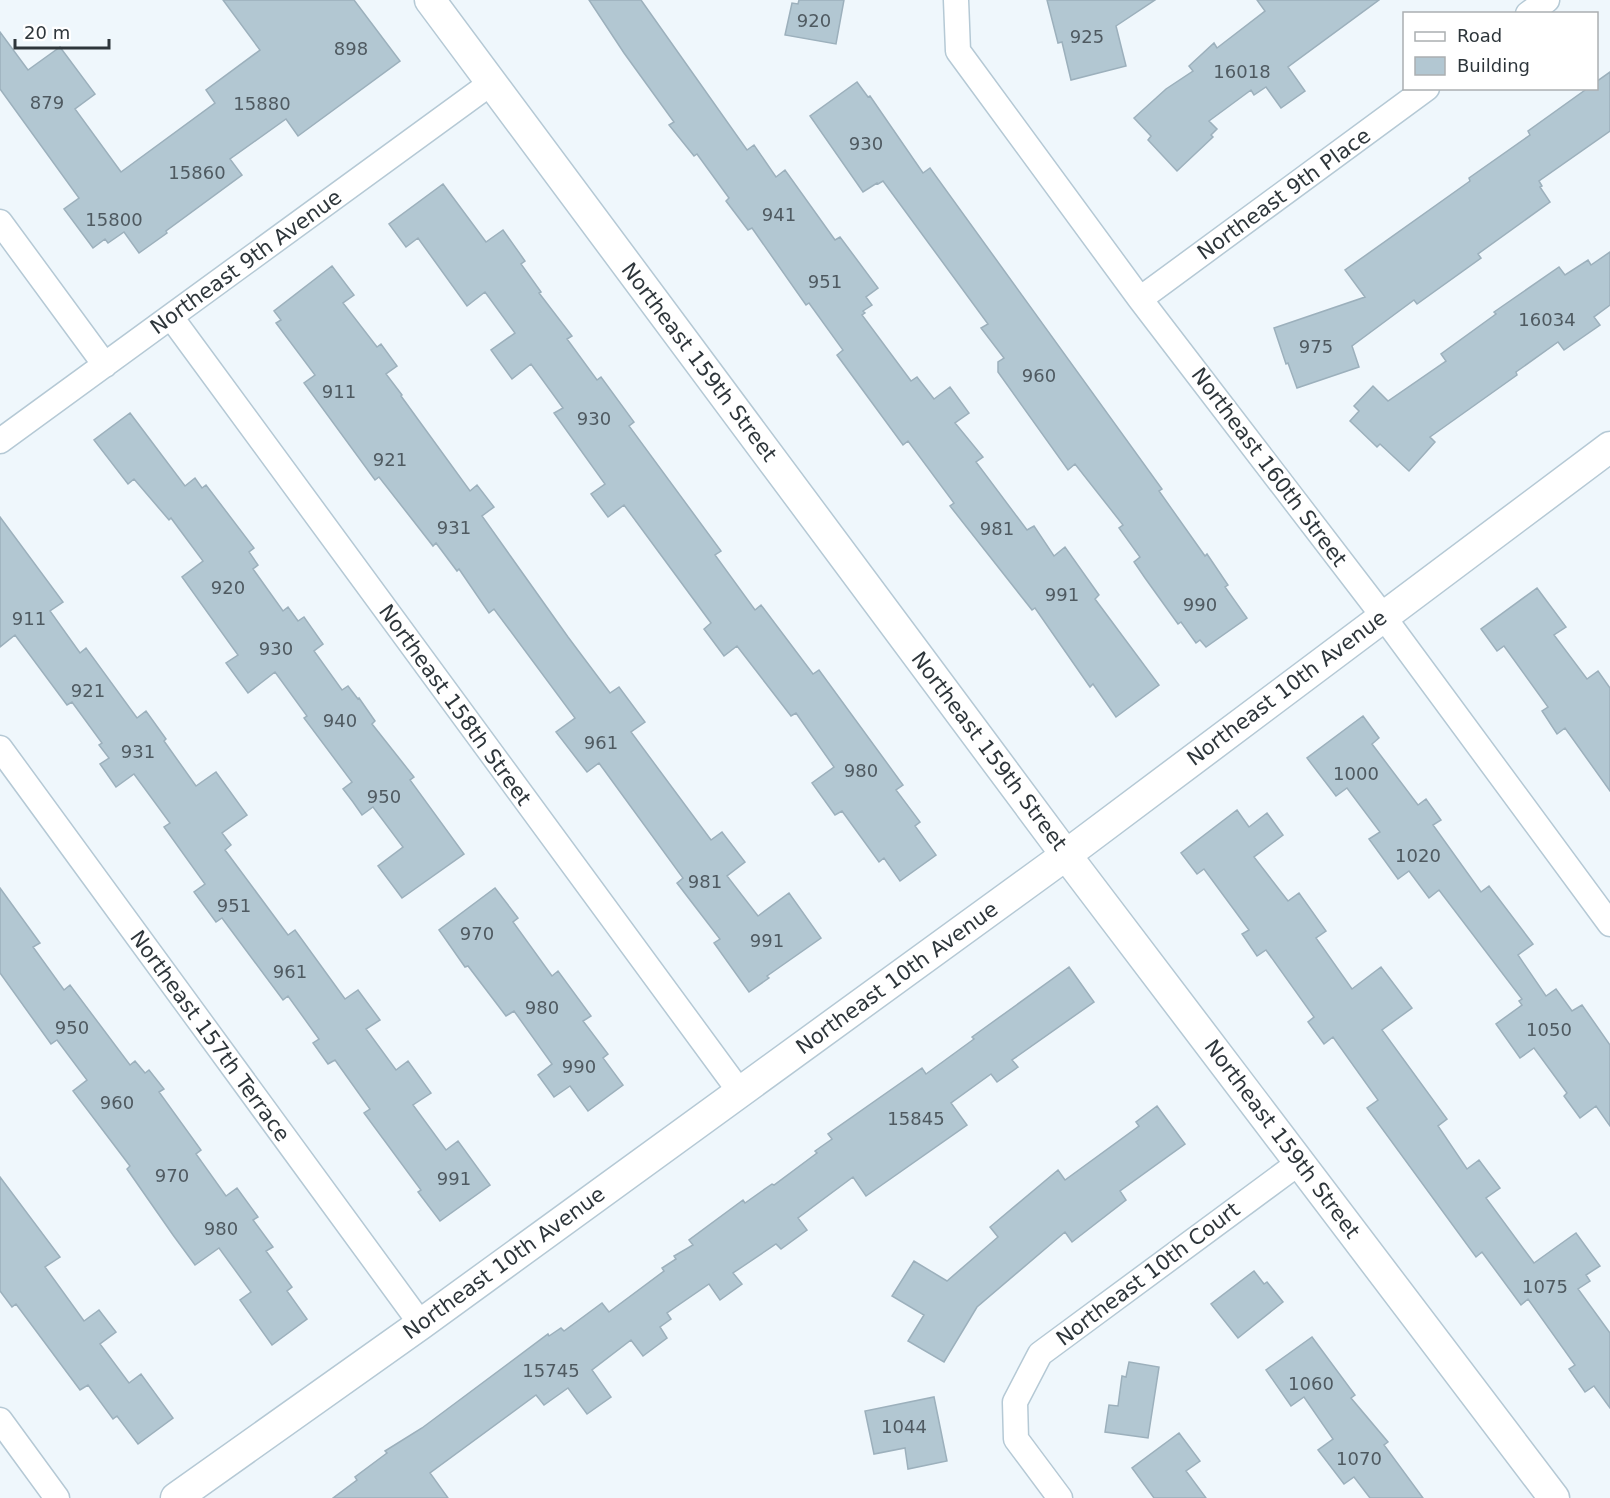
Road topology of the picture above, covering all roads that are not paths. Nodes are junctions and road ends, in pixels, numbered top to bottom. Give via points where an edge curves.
1 (430, 0) edge
2 (956, 0) edge
3 (1547, 0) edge
4 (1531, 12) edge
5 (491, 83) junction
6 (1424, 90) edge
7 (0, 222) edge
8 (1140, 300) junction
9 (171, 317) junction
10 (105, 365) junction
11 (0, 441) edge
12 (1610, 447) edge
13 (1383, 616) junction
14 (0, 748) edge
15 (1066, 855) junction
16 (1610, 924) edge
17 (740, 1092) junction
18 (1300, 1162) junction
19 (421, 1323) junction
20 (0, 1420) edge
21 (57, 1498) edge
22 (176, 1498) edge
23 (1060, 1498) edge
24 (1554, 1498) edge

1 - 5 street, Northeast 159th Street
2 - 8 street, Northeast 160th Street via 958,51
3 - 4 street
5 - 9 street, Northeast 9th Avenue
5 - 15 street, Northeast 159th Street
6 - 8 street, Northeast 9th Place
7 - 10 street
8 - 13 street, Northeast 160th Street
9 - 10 street, Northeast 9th Avenue
9 - 17 street, Northeast 158th Street
10 - 11 street, Northeast 9th Avenue
12 - 13 street, Northeast 10th Avenue
13 - 15 street, Northeast 10th Avenue
13 - 16 street, Northeast 160th Street
14 - 19 street, Northeast 157th Terrace
15 - 17 street, Northeast 10th Avenue
15 - 18 street, Northeast 159th Street
17 - 19 street, Northeast 10th Avenue
18 - 23 street, Northeast 10th Court via 1040,1354 1015,1402 1016,1439
18 - 24 street, Northeast 159th Street
19 - 22 street, Northeast 10th Avenue
20 - 21 street

